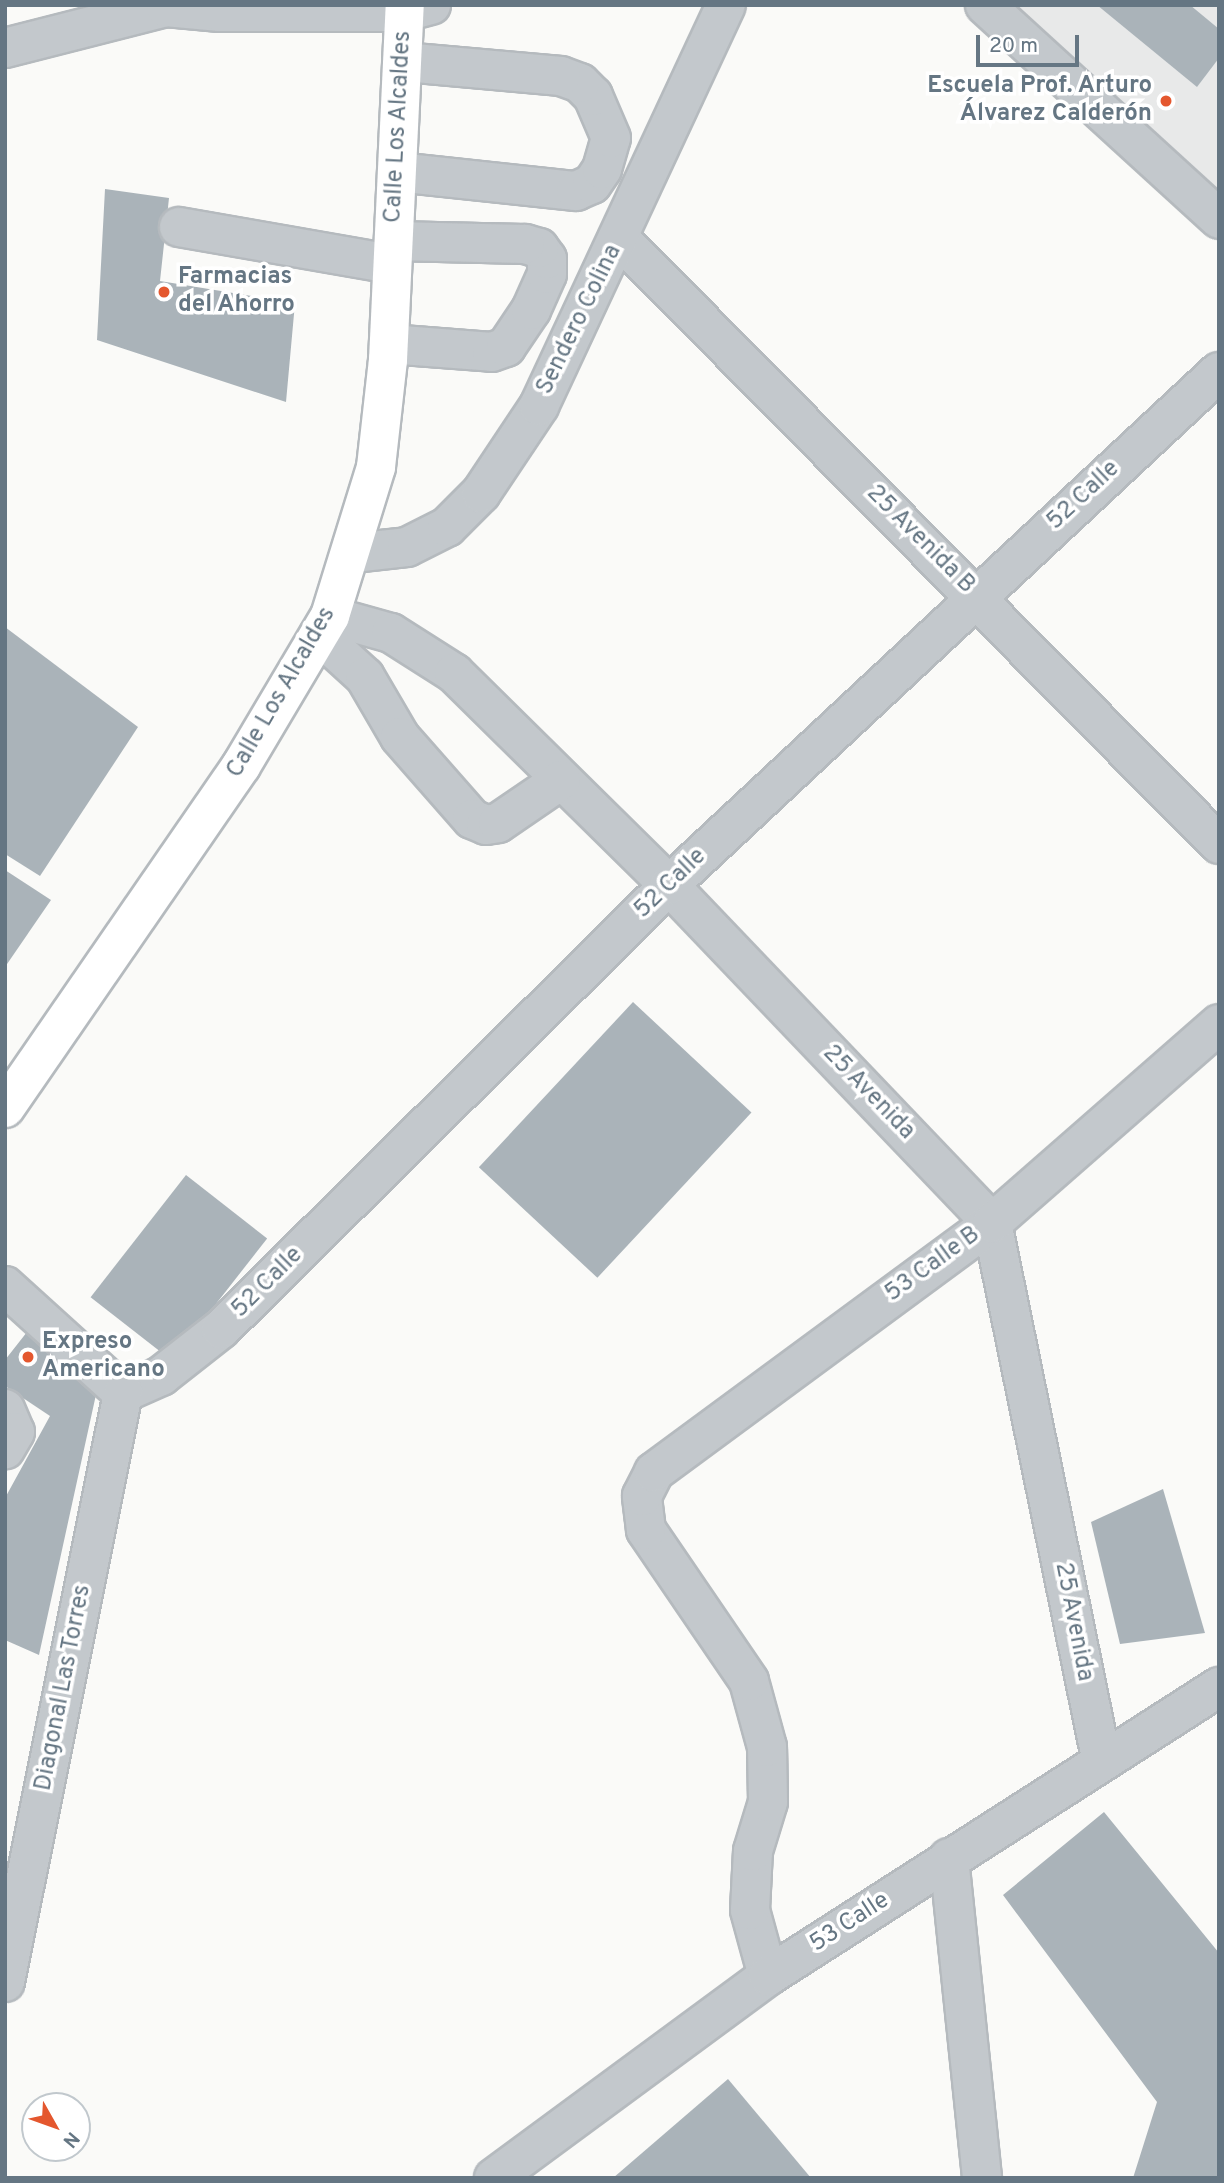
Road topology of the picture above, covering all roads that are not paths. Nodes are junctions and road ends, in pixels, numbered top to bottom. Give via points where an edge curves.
1 (726, 5) edge
2 (985, 5) edge
3 (166, 6) edge
4 (414, 7) edge
5 (220, 9) edge
6 (311, 9) edge
7 (5, 48) edge
8 (403, 62) junction
9 (397, 172) junction
10 (1219, 219) edge
11 (179, 228) dead end
12 (620, 239) junction
13 (393, 253) junction
14 (389, 344) junction
15 (1219, 372) edge
16 (353, 554) junction
17 (976, 596) junction
18 (325, 625) junction
19 (561, 780) junction
20 (1219, 844) edge
21 (669, 885) junction
22 (1219, 1024) edge
23 (5, 1108) edge
24 (992, 1223) junction
25 (5, 1286) edge
26 (123, 1393) junction
27 (5, 1409) edge
28 (5, 1449) edge
29 (1219, 1686) edge
30 (1101, 1758) junction
31 (949, 1858) junction
32 (768, 1976) junction
33 (5, 1982) edge
34 (494, 2178) edge
35 (982, 2178) edge

1 - 12 street, Sendero Colina
2 - 10 street
3 - 5 street
3 - 7 street
4 - 6 street
4 - 8 main road, Calle Los Alcaldes
5 - 6 street
8 - 9 main road, Calle Los Alcaldes
8 - 9 street via 561,76 580,83 593,96 611,138 602,169 592,184 576,191
9 - 13 main road, Calle Los Alcaldes
11 - 13 street
12 - 16 street, Sendero Colina via 538,405 481,493 447,527 407,547
12 - 17 street, 25 Avenida B
13 - 14 main road, Calle Los Alcaldes
13 - 14 street via 525,244 539,248 547,259 547,274 506,347 492,352
14 - 16 main road, Calle Los Alcaldes via 376,467
15 - 17 street, 52 Calle
16 - 18 main road, Calle Los Alcaldes
17 - 20 street, 25 Avenida B
17 - 21 street, 52 Calle
18 - 19 street, 25 Avenida via 391,633 454,673
18 - 19 street via 365,677 400,737 472,819 486,825 498,823
18 - 23 main road, Calle Los Alcaldes via 241,766
19 - 21 street, 25 Avenida
21 - 24 street, 25 Avenida
21 - 26 street, 52 Calle via 221,1329 161,1376
22 - 24 street, 53 Calle B
24 - 30 street, 25 Avenida
24 - 32 street, 53 Calle B via 654,1472 642,1496 646,1530 749,1681 767,1747 768,1802 753,1851 750,1910
25 - 26 street
26 - 33 street, Diagonal Las Torres
27 - 28 street via 15,1432
29 - 30 street, 53 Calle
30 - 31 street, 53 Calle
31 - 32 street, 53 Calle
31 - 35 street
32 - 34 street, 53 Calle

